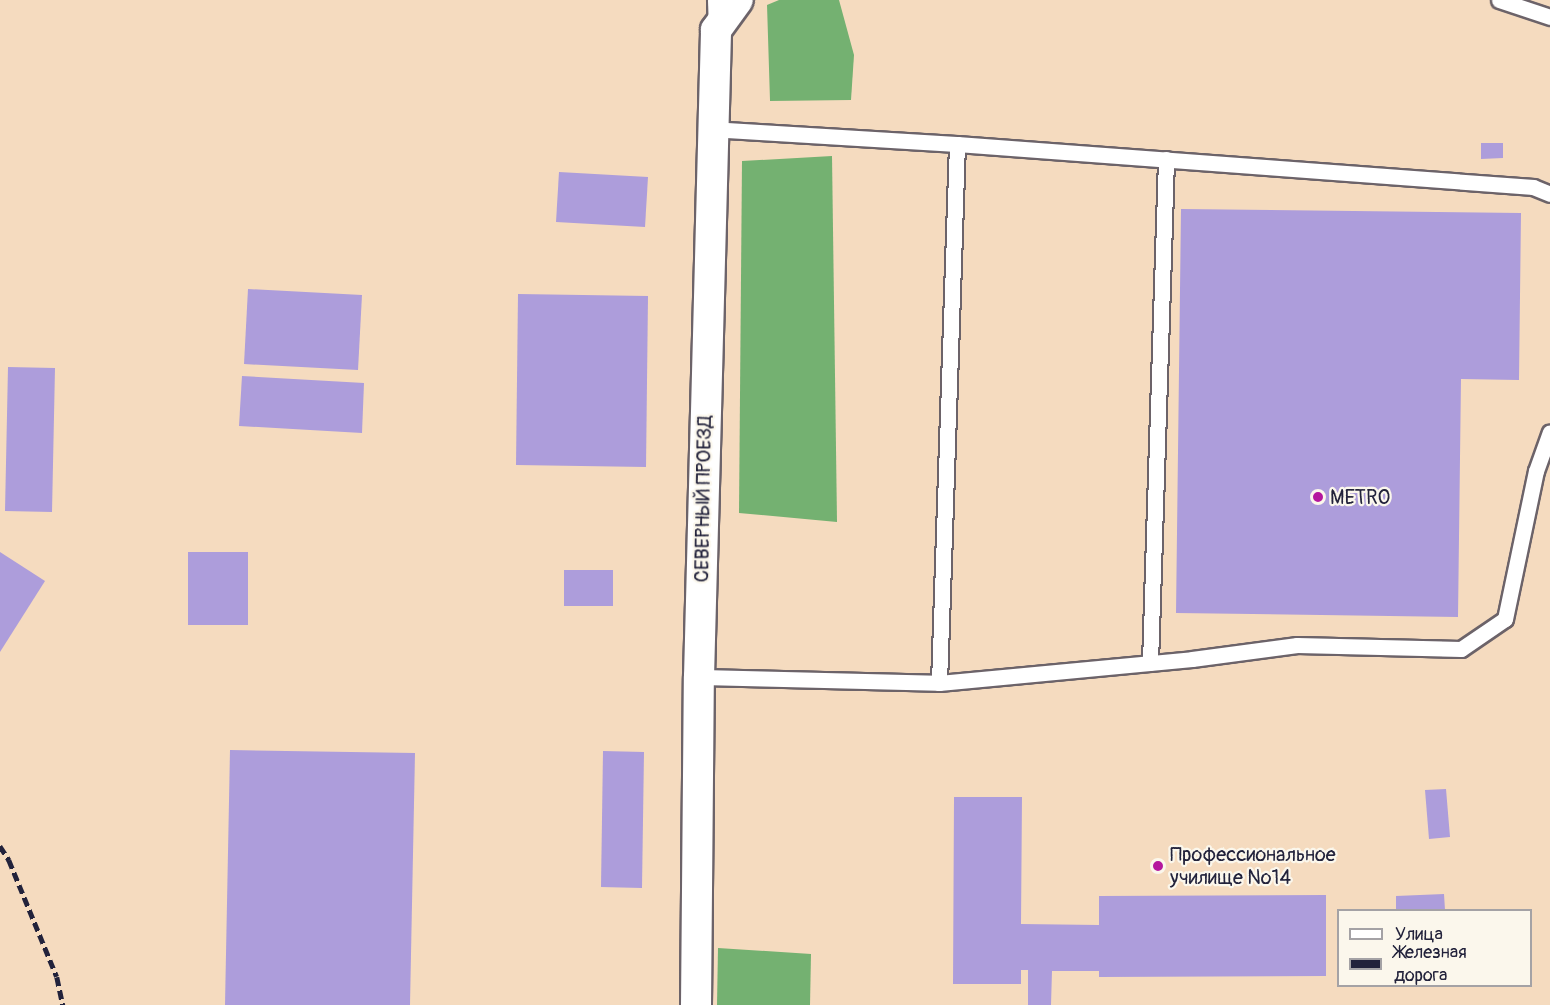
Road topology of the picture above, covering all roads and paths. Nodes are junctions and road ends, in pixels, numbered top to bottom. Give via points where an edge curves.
1 (715, 0) edge
2 (738, 0) edge
3 (1499, 0) edge
4 (1550, 17) edge
5 (716, 30) junction
6 (713, 129) junction
7 (957, 144) junction
8 (1166, 159) junction
9 (1550, 194) edge
10 (1550, 432) edge
11 (1150, 663) junction
12 (699, 677) junction
13 (939, 683) junction
14 (696, 1005) edge

1 - 5 lane
2 - 5 street
3 - 4 lane
5 - 6 street, СЕВЕРНЫЙ ПРОЕЗД
6 - 7 lane
6 - 12 street, СЕВЕРНЫЙ ПРОЕЗД
7 - 8 lane
7 - 13 lane
8 - 9 lane via 1533,187
8 - 11 lane
10 - 11 lane via 1536,471 1505,619 1461,649 1297,645
11 - 13 lane
12 - 13 lane
12 - 14 street, СЕВЕРНЫЙ ПРОЕЗД

